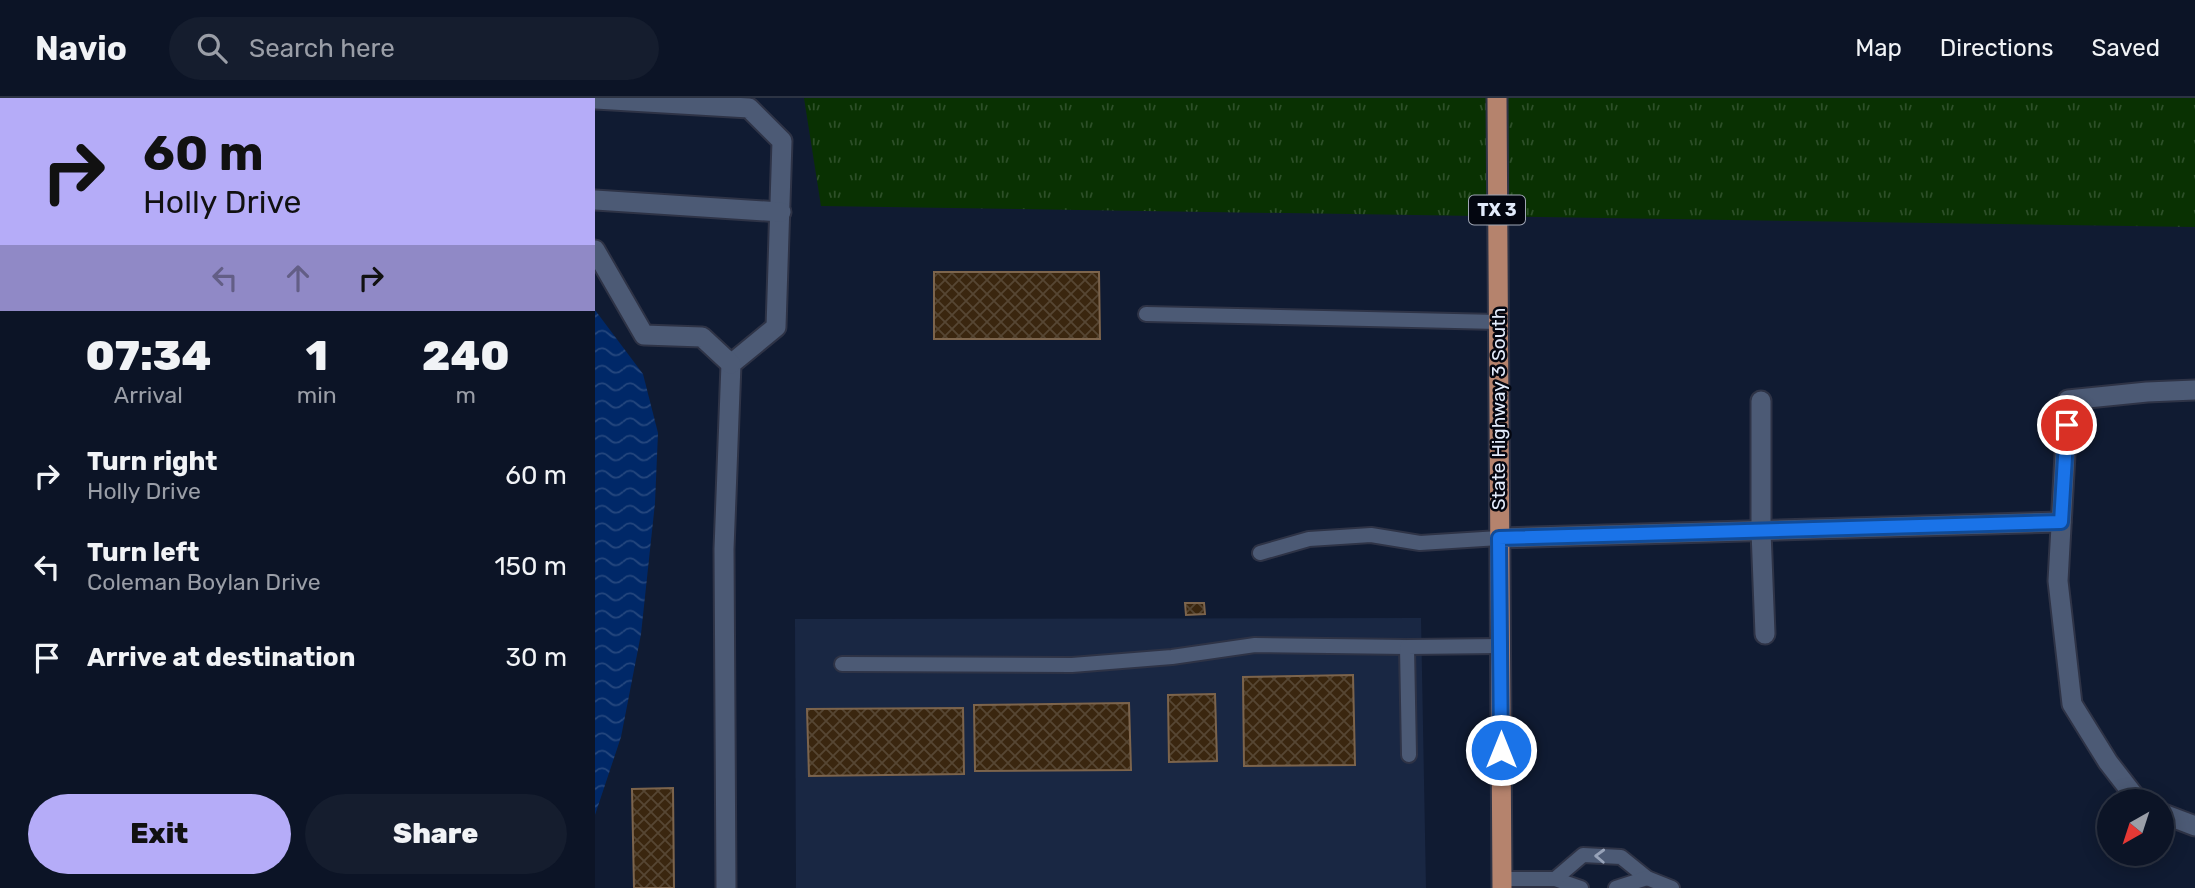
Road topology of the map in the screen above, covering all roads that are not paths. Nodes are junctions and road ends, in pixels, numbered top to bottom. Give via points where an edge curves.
1 (1497, 98) edge
2 (595, 99) edge
3 (595, 200) edge
4 (781, 212) junction
5 (595, 250) edge
6 (1146, 314) dead end
7 (1498, 322) junction
8 (731, 364) junction
9 (2195, 390) edge
10 (1761, 401) dead end
11 (2061, 522) junction
12 (1761, 531) junction
13 (1499, 538) junction
14 (1260, 553) dead end
15 (1765, 634) dead end
16 (1500, 646) junction
17 (1407, 647) junction
18 (842, 664) dead end
19 (1409, 755) dead end
20 (2129, 789) edge
21 (2174, 818) edge
22 (2195, 826) edge
23 (1647, 878) junction
24 (1555, 879) junction
25 (1502, 883) edge
26 (726, 888) edge
27 (1581, 888) edge
28 (1616, 888) edge
29 (1672, 888) edge

1 - 7 main road, State Highway 3 South / TX 3
2 - 4 street via 749,108 782,141
3 - 4 street
4 - 8 street via 776,327
5 - 8 street via 644,335 702,337
6 - 7 lane
7 - 13 main road, State Highway 3 South / TX 3
8 - 26 street via 724,549
9 - 11 street via 2068,400
10 - 12 street
11 - 12 street
11 - 20 street via 2058,581 2072,704
12 - 13 street
12 - 15 street
13 - 14 lane via 1420,543 1371,535 1309,539
13 - 16 main road, State Highway 3 South / TX 3
16 - 17 lane
16 - 25 main road, State Highway 3 South / TX 3
17 - 18 lane via 1255,645 1072,665
17 - 19 lane
21 - 22 street
23 -> 24 lane via 1621,857 1583,855
23 - 28 lane
23 - 29 lane
24 - 25 lane
24 - 27 lane

